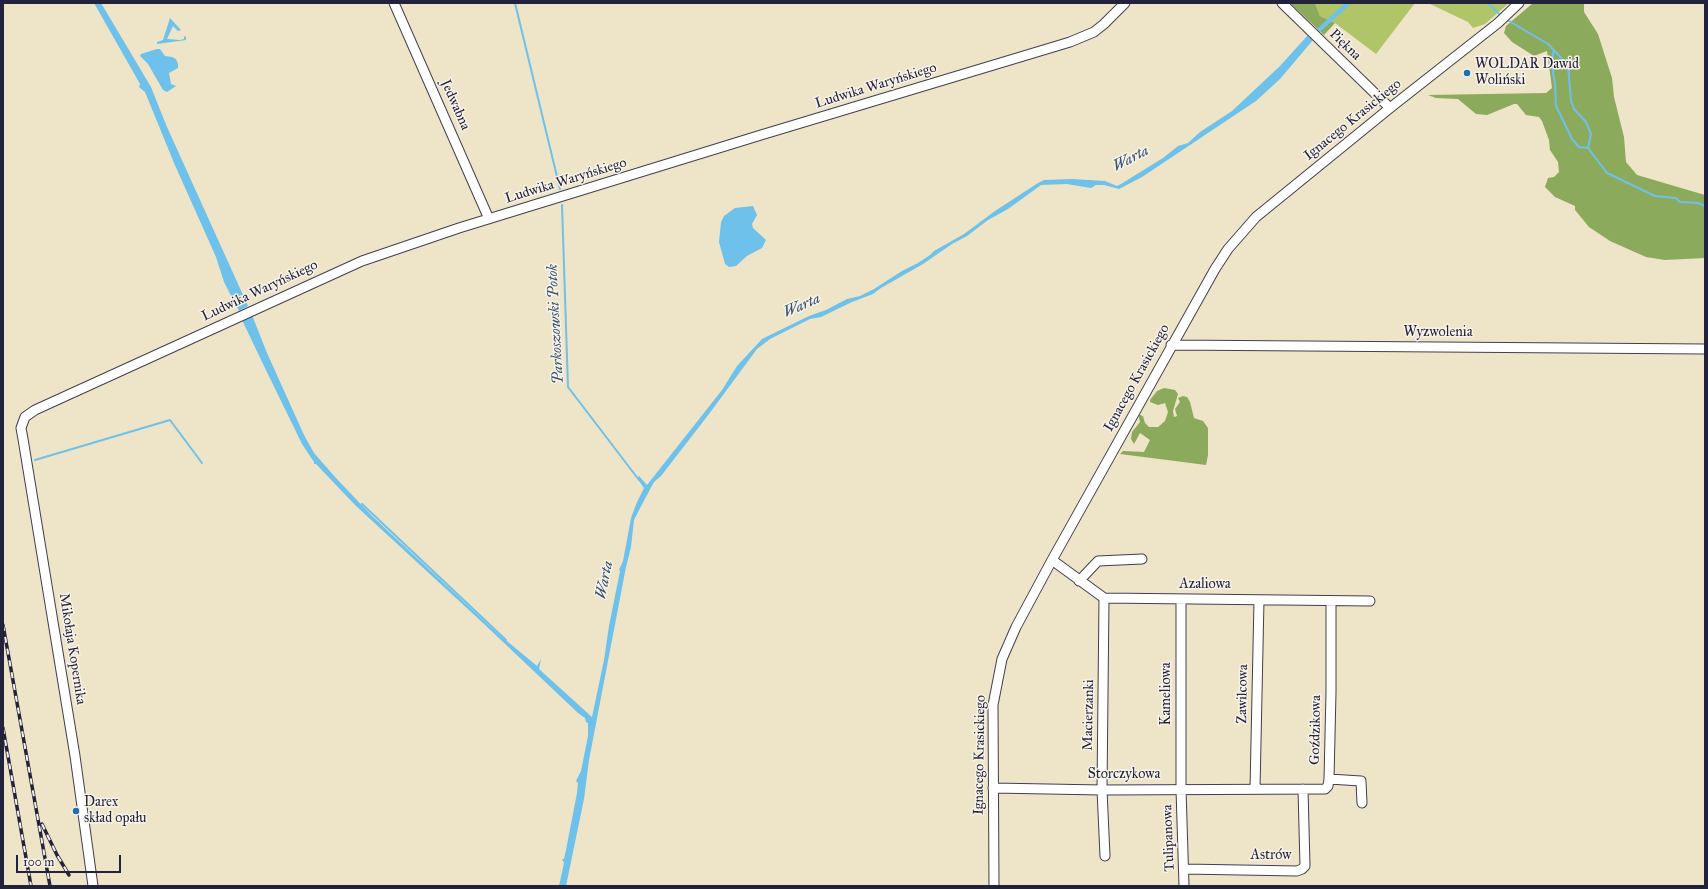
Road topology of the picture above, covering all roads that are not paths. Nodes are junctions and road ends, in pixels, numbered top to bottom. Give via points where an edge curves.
1 (394, 3) edge
2 (1125, 3) edge
3 (1282, 3) edge
4 (1519, 3) edge
5 (1390, 108) junction
6 (489, 219) junction
7 (1171, 345) junction
8 (1705, 349) edge
9 (25, 417) joint
10 (1052, 560) junction
11 (1142, 560) dead end
12 (1080, 581) junction
13 (1104, 598) junction
14 (1181, 600) junction
15 (1259, 600) junction
16 (1331, 601) junction
17 (1370, 601) dead end
18 (1329, 779) junction
19 (993, 788) junction
20 (1181, 789) junction
21 (1255, 789) junction
22 (1303, 789) junction
23 (1102, 790) junction
24 (1362, 803) dead end
25 (1105, 856) dead end
26 (1184, 869) junction
27 (93, 886) edge
28 (994, 886) edge
29 (1184, 886) edge

1 - 6 street, Jedwabna
2 - 6 street, Ludwika Waryńskiego via 1094,32 1070,42
3 - 5 street, Piękna
4 - 5 street, Ignacego Krasickiego via 1498,23
5 - 7 street, Ignacego Krasickiego via 1251,222 1228,249
6 - 9 street, Ludwika Waryńskiego via 362,260 35,410
7 - 8 street, Wyzwolenia
7 - 10 street, Ignacego Krasickiego
9 - 27 street, Mikołaja Kopernika via 23,439 75,756
10 - 12 street
10 - 19 street, Ignacego Krasickiego via 1002,659 993,704
11 - 12 street via 1098,560
12 - 13 street
13 - 14 street, Azaliowa
13 - 23 street, Macierzanki
14 - 15 street, Azaliowa
14 - 20 street, Kameliowa
15 - 16 street, Azaliowa
15 - 21 street, Zawilcowa
16 - 17 street, Azaliowa
16 - 18 street, Goździkowa
18 - 22 street, Goździkowa via 1328,786 1324,789
18 - 24 street via 1361,781
19 - 23 street, Storczykowa
19 - 28 street, Ignacego Krasickiego
20 - 21 street, Storczykowa
20 - 23 street, Storczykowa
20 - 26 street, Tulipanowa
21 - 22 street, Goździkowa
22 - 26 street, Astrów via 1305,866 1302,869
23 - 25 street, Macierzanki
26 - 29 street, Tulipanowa

